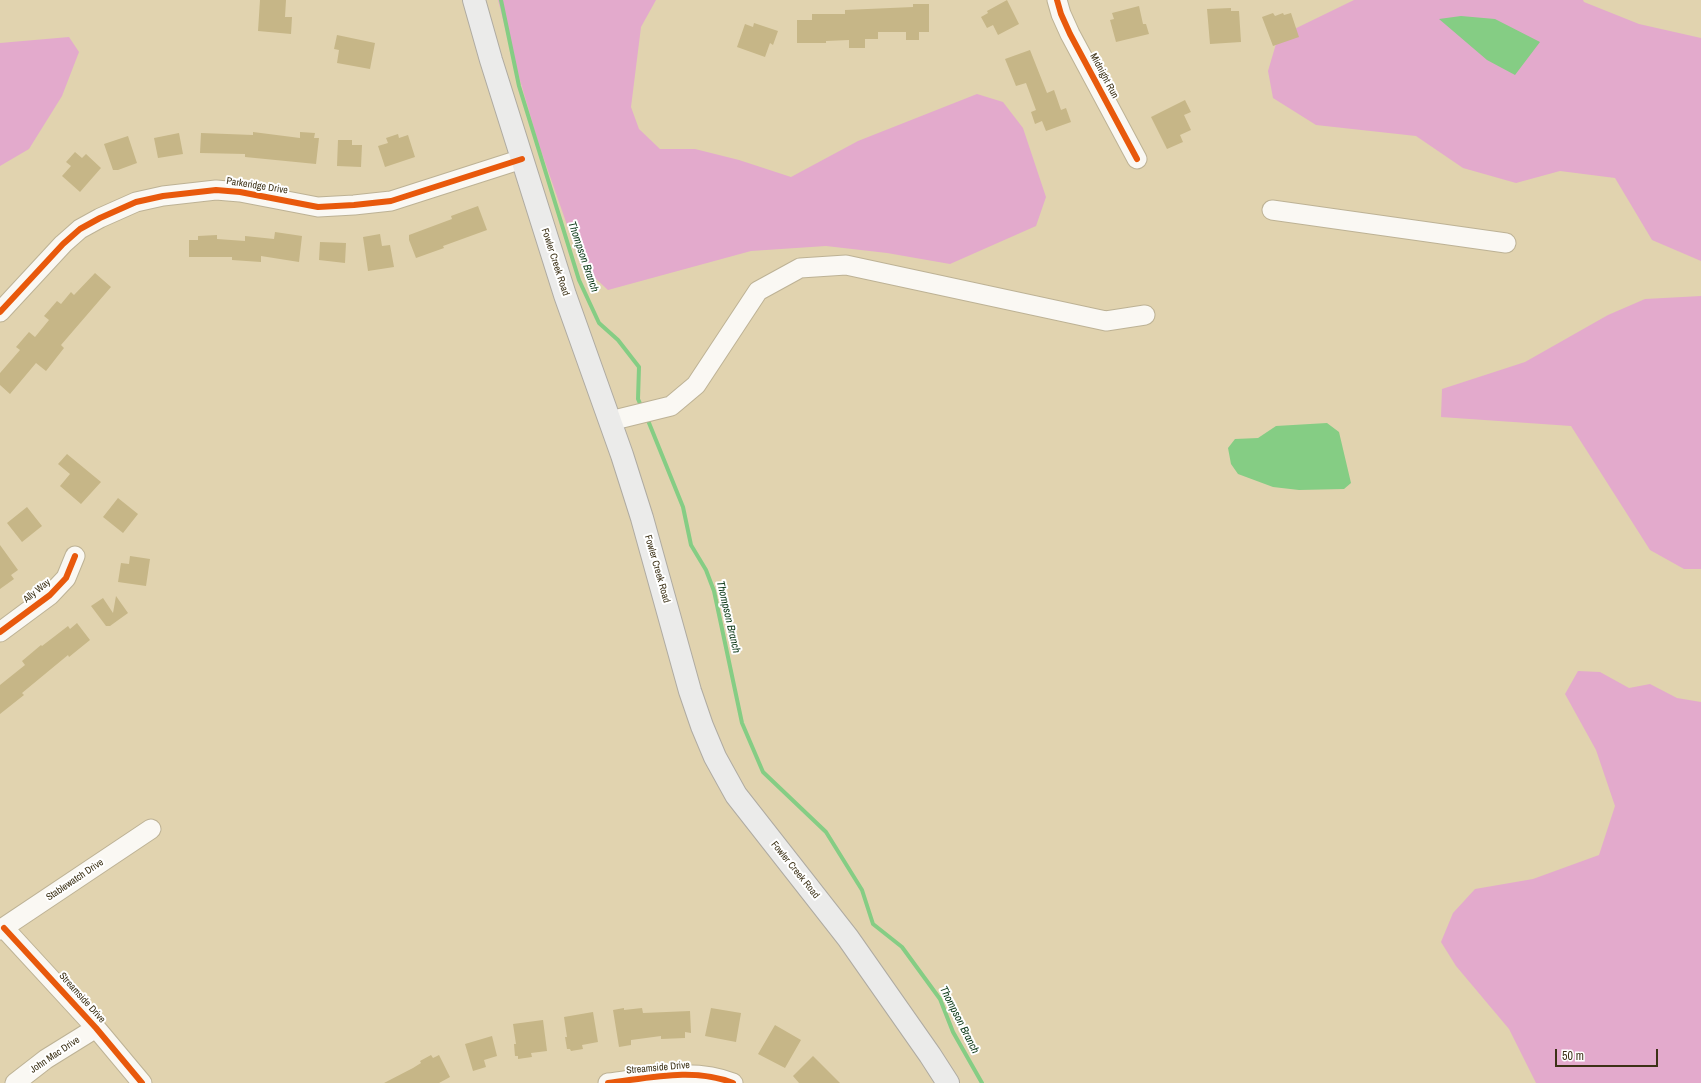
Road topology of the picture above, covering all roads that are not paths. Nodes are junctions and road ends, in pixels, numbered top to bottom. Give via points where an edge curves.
1 (474, 0) edge
2 (1057, 0) edge
3 (522, 159) junction
4 (1136, 159) dead end
5 (1272, 210) dead end
6 (1506, 244) dead end
7 (0, 312) edge
8 (1145, 315) dead end
9 (610, 421) junction
10 (75, 556) dead end
11 (0, 632) edge
12 (151, 829) dead end
13 (2, 929) edge
14 (96, 1028) junction
15 (15, 1083) edge
16 (142, 1083) edge
17 (608, 1083) edge
18 (733, 1083) edge
19 (948, 1083) edge

1 - 3 main road, Fowler Creek Road
2 - 4 street, Midnight Run via 1070,34
3 - 7 street, Parkeridge Drive via 391,201 354,206 318,207 216,190 170,194 136,202 80,229
3 - 9 main road, Fowler Creek Road via 565,295
5 - 6 street
8 - 9 street via 1106,321 846,265 800,268 758,291 696,385 671,406
9 - 19 main road, Fowler Creek Road via 642,518 690,691 715,757 736,795 848,938
10 - 11 street, Ally Way via 66,578 50,595
12 - 13 street, Stablewatch Drive
13 - 14 street, Streamside Drive
14 - 15 street, John Mac Drive via 46,1059
14 - 16 street, Streamside Drive
17 - 18 street, Streamside Drive via 684,1074 707,1076

